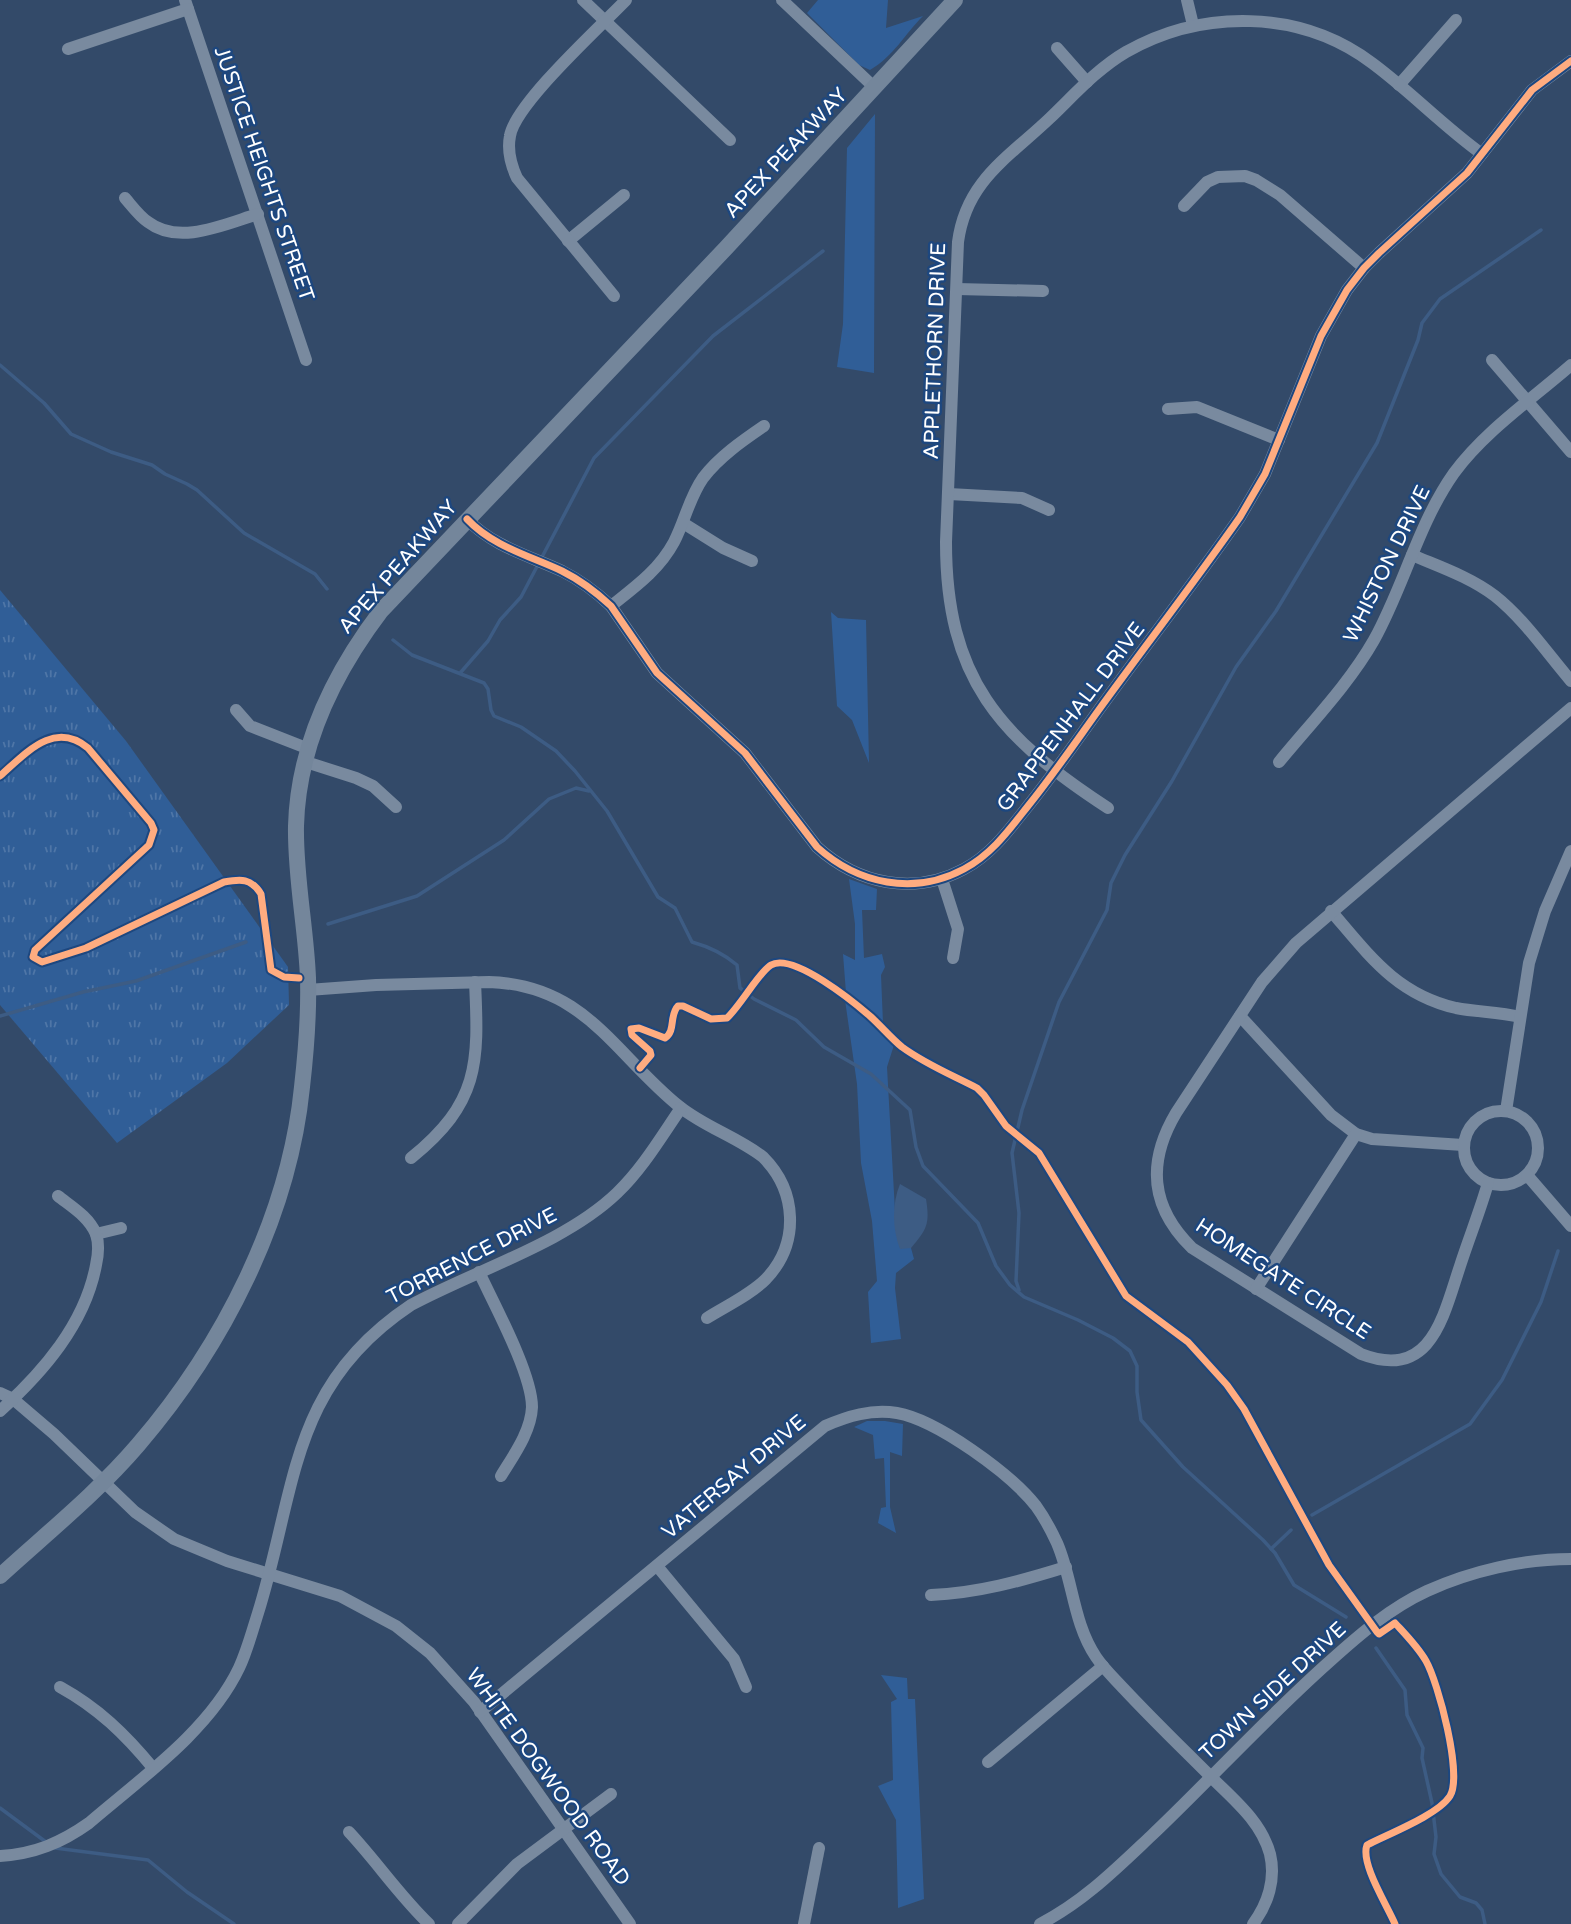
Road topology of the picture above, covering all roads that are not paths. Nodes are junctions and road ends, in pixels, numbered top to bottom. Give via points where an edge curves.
1 (583, 0) edge
2 (626, 0) edge
3 (782, 0) edge
4 (955, 0) edge
5 (1187, 0) edge
6 (186, 4) edge
7 (1456, 20) dead end
8 (605, 22) junction
9 (1193, 25) junction
10 (1057, 48) dead end
11 (68, 49) dead end
12 (1571, 61) edge
13 (1087, 82) junction
14 (1399, 85) junction
15 (875, 88) junction
16 (730, 140) dead end
17 (1482, 155) junction
18 (624, 195) dead end
19 (125, 198) dead end
20 (1184, 206) dead end
21 (258, 214) junction
22 (569, 241) junction
23 (1364, 268) junction
24 (957, 289) junction
25 (1043, 291) dead end
26 (614, 296) dead end
27 (306, 360) dead end
28 (1492, 360) dead end
29 (1571, 365) edge
30 (1528, 402) junction
31 (1168, 409) dead end
32 (764, 426) dead end
33 (1279, 440) junction
34 (1571, 452) edge
35 (948, 494) junction
36 (1049, 510) dead end
37 (467, 519) junction
38 (683, 523) junction
39 (1412, 555) junction
40 (752, 561) dead end
41 (611, 606) junction
42 (1571, 681) edge
43 (1571, 708) edge
44 (236, 710) dead end
45 (307, 756) junction
46 (1279, 762) dead end
47 (1056, 770) junction
48 (396, 807) dead end
49 (1108, 808) dead end
50 (1571, 850) edge
51 (942, 879) junction
52 (1332, 911) junction
53 (953, 958) dead end
54 (475, 982) junction
55 (308, 990) junction
56 (1240, 1016) junction
57 (1520, 1017) junction
58 (681, 1108) junction
59 (1506, 1111) junction
60 (1356, 1134) junction
61 (1464, 1145) junction
62 (411, 1158) dead end
63 (1527, 1175) junction
64 (1488, 1183) junction
65 (58, 1196) dead end
66 (1571, 1226) edge
67 (121, 1228) dead end
68 (96, 1234) junction
69 (479, 1272) junction
70 (1256, 1289) junction
71 (707, 1318) dead end
72 (0, 1393) edge
73 (13, 1399) junction
74 (0, 1411) edge
75 (501, 1476) dead end
76 (104, 1481) junction
77 (1571, 1559) edge
78 (657, 1566) junction
79 (1066, 1567) junction
80 (270, 1575) junction
81 (0, 1576) edge
82 (930, 1595) dead end
83 (1103, 1666) junction
84 (60, 1687) dead end
85 (746, 1687) dead end
86 (480, 1712) junction
87 (988, 1762) dead end
88 (153, 1768) junction
89 (1211, 1777) junction
90 (611, 1794) dead end
91 (563, 1828) junction
92 (349, 1832) dead end
93 (818, 1848) dead end
94 (0, 1856) edge
95 (429, 1924) edge
96 (458, 1924) edge
97 (630, 1924) edge
98 (804, 1924) edge
99 (1040, 1924) edge
100 (1253, 1924) edge

1 - 8 street
2 - 8 street
3 - 15 street
4 - 15 main road, APEX PEAKWAY
5 - 9 street
6 - 11 street
6 - 21 street, JUSTICE HEIGHTS STREET
7 - 14 street
8 - 16 street
8 - 22 street via 527,103 510,137 511,165 517,178
9 - 13 street, APPLETHORN DRIVE via 1125,53
9 - 14 street, APPLETHORN DRIVE via 1256,22 1307,31 1350,48
10 - 13 street
12 - 17 street, GRAPPENHALL DRIVE via 1532,90
13 - 24 street, APPLETHORN DRIVE via 975,190 961,223
14 - 17 street, APPLETHORN DRIVE
15 - 37 main road, APEX PEAKWAY
17 - 23 street, GRAPPENHALL DRIVE via 1456,185
18 - 22 street
19 - 21 street via 148,223 170,232 192,233
20 - 23 street via 1207,182 1245,176 1280,195
21 - 27 street, JUSTICE HEIGHTS STREET
22 - 26 street
23 - 33 street, GRAPPENHALL DRIVE via 1321,336
24 - 25 street
24 - 35 street, APPLETHORN DRIVE
28 - 30 street
29 - 30 street, WHISTON DRIVE
30 - 34 street
30 - 39 street, WHISTON DRIVE via 1455,472 1429,514
31 - 33 street via 1196,407
32 - 38 street via 709,471 694,492
33 - 47 street, GRAPPENHALL DRIVE via 1240,517
35 - 36 street via 1021,498
35 - 47 street, APPLETHORN DRIVE via 946,578 960,649 996,715 1025,747
37 - 41 street, GRAPPENHALL DRIVE via 490,538 590,588
37 - 45 main road, APEX PEAKWAY via 381,611 350,654 325,704
38 - 40 street
38 - 41 street via 658,567
39 - 42 street via 1494,595
39 - 46 street, WHISTON DRIVE via 1364,656
41 - 51 street, GRAPPENHALL DRIVE via 657,673 745,753 827,856 860,876 881,882
43 - 52 street, HOMEGATE CIRCLE
44 - 45 street via 250,726
45 - 48 street via 373,786
45 - 55 main road, APEX PEAKWAY via 296,824
47 - 49 street, APPLETHORN DRIVE
47 - 51 street, GRAPPENHALL DRIVE via 994,847
50 - 57 street via 1539,927
51 - 53 street via 958,929
52 - 56 street, HOMEGATE CIRCLE via 1280,959
52 - 57 street via 1381,968 1405,988 1458,1008
54 - 55 street
54 - 58 street via 524,987 573,1007
54 - 62 street via 478,1038 471,1082 449,1122
55 - 76 main road, APEX PEAKWAY via 295,1132 251,1268 189,1378
56 - 60 street via 1331,1115
56 - 70 street, HOMEGATE CIRCLE via 1165,1132 1157,1162 1157,1187 1166,1215 1184,1240
57 - 59 street
58 - 69 street, TORRENCE DRIVE via 641,1165 606,1202 578,1224
58 - 71 street via 763,1157 782,1182 790,1209 788,1238 773,1270 754,1289
59 - 61 street via 1482,1116 1467,1132
59 - 63 street via 1526,1121 1538,1142 1534,1166
60 - 61 street
60 - 70 street
61 - 64 street via 1469,1167
63 - 64 street via 1508,1185
63 - 66 street
64 - 70 street, HOMEGATE CIRCLE via 1436,1334 1404,1360 1384,1362 1361,1354
65 - 68 street via 83,1215
67 - 68 street
68 - 73 street via 98,1254 80,1311 46,1364
69 - 75 street via 524,1370 532,1407 524,1434
69 - 80 street, TORRENCE DRIVE via 390,1320 361,1345 328,1389 300,1446
72 - 73 street, WHITE DOGWOOD ROAD
73 - 74 street
73 - 76 street, WHITE DOGWOOD ROAD
76 - 80 street, WHITE DOGWOOD ROAD via 135,1512 174,1539
76 - 81 main road, APEX PEAKWAY
77 - 89 street, TOWN SIDE DRIVE via 1491,1569 1410,1600 1372,1624
78 - 79 street, VATERSAY DRIVE via 825,1426 876,1412 929,1423 1020,1489 1046,1521
78 - 85 street via 734,1660
78 - 86 street, VATERSAY DRIVE
79 - 82 street via 1009,1585
79 - 83 street, VATERSAY DRIVE via 1082,1627
80 - 86 street, WHITE DOGWOOD ROAD via 340,1596 396,1626 430,1653
80 - 88 street, TORRENCE DRIVE via 249,1644 230,1685 204,1720
83 - 87 street
83 - 89 street, VATERSAY DRIVE
84 - 88 street via 118,1727
86 - 91 street, WHITE DOGWOOD ROAD
88 - 94 street, TORRENCE DRIVE via 71,1835 34,1852
89 - 99 street, TOWN SIDE DRIVE via 1100,1884
89 - 100 street, VATERSAY DRIVE via 1252,1819 1270,1855 1269,1893
90 - 91 street
91 - 96 street via 517,1864
91 - 97 street, WHITE DOGWOOD ROAD
92 - 95 street via 393,1888
93 - 98 street

